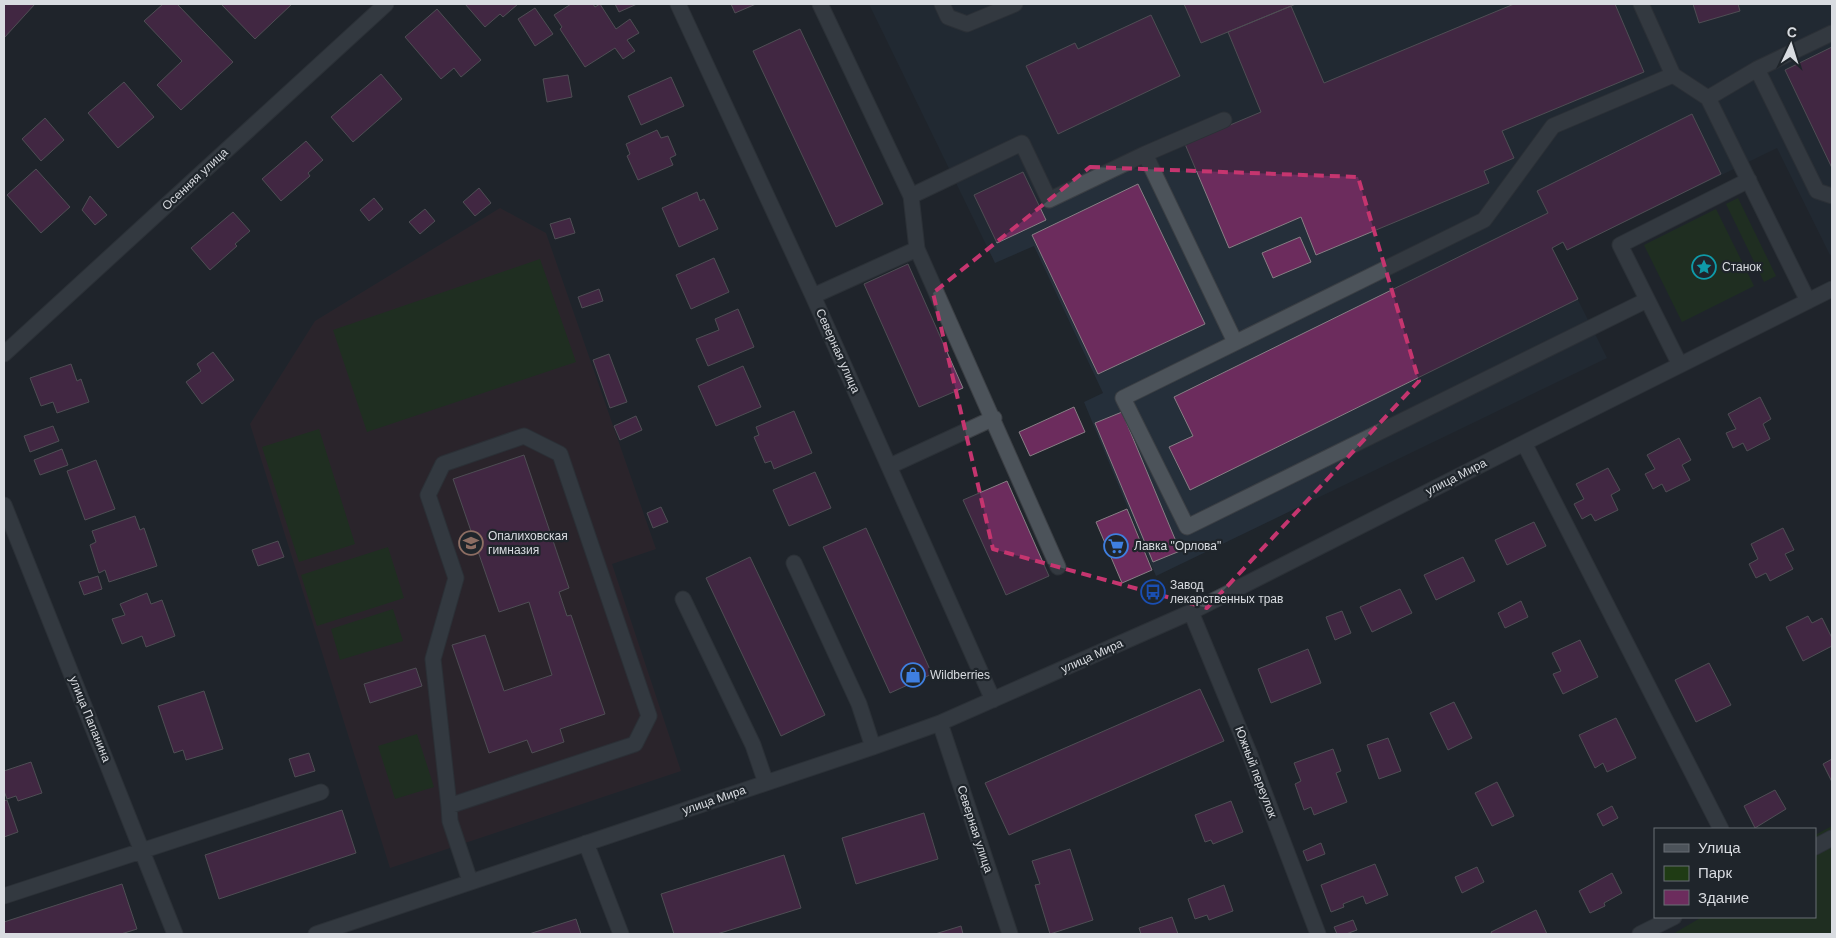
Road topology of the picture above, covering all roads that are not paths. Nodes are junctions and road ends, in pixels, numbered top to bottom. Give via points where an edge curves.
1 (386, 4) edge
2 (678, 4) edge
3 (820, 4) edge
4 (942, 4) edge
5 (1015, 4) edge
6 (1642, 4) edge
7 (1832, 32) edge
8 (1757, 69) junction
9 (1673, 75) junction
10 (1708, 98) junction
11 (1224, 120) dead end
12 (1145, 154) junction
13 (1749, 180) junction
14 (911, 196) junction
15 (1832, 196) edge
16 (917, 249) junction
17 (1832, 289) edge
18 (813, 296) junction
19 (1647, 300) junction
20 (1808, 301) junction
21 (1235, 342) junction
22 (4, 354) edge
23 (1680, 366) junction
24 (994, 418) junction
25 (1524, 442) junction
26 (890, 466) junction
27 (4, 505) edge
28 (794, 563) dead end
29 (1058, 567) dead end
30 (684, 599) dead end
31 (1191, 612) junction
32 (993, 700) junction
33 (940, 723) junction
34 (873, 747) junction
35 (766, 783) junction
36 (321, 792) dead end
37 (449, 806) junction
38 (1720, 828) edge
39 (1832, 838) edge
40 (586, 843) junction
41 (1816, 846) edge
42 (143, 851) junction
43 (470, 881) junction
44 (4, 896) edge
45 (1672, 918) edge
46 (175, 934) edge
47 (316, 934) edge
48 (621, 934) edge
49 (1010, 934) edge
50 (1318, 934) edge
51 (1640, 934) edge

1 - 22 street, Осенняя улица
2 - 18 street, Северная улица
3 - 14 street
4 - 5 street via 948,17 967,24
6 - 9 street
7 - 8 street
8 - 10 street
8 - 15 street via 1817,191
9 - 10 street
9 - 21 street via 1553,126 1484,220
10 - 13 street
11 - 12 street
12 - 14 street via 1049,200 1022,143
12 - 21 street
13 - 19 street via 1620,245
13 - 20 street
14 - 16 street
16 - 18 street
16 - 24 street
17 - 20 street, улица Мира
18 - 26 street, Северная улица
19 - 21 street via 1187,526 1123,398
19 - 23 street
20 - 23 street, улица Мира
23 - 25 street, улица Мира
24 - 26 street
24 - 29 street
25 - 31 street, улица Мира
25 - 38 street
26 - 32 street, Северная улица
27 - 42 street, улица Папанина
28 - 34 street via 859,704
30 - 35 street via 753,745
31 - 32 street, улица Мира
31 - 50 street, Южный переулок
32 - 33 street, улица Мира
33 - 34 street, улица Мира
33 - 49 street, Северная улица
34 - 35 street, улица Мира
35 - 40 street, улица Мира
36 - 42 street
37 - 37 street via 433,659 456,578 428,495 443,464 524,436 560,454 649,716 635,744
37 - 43 street via 450,821
39 - 41 street
40 - 43 street, улица Мира
40 - 48 street
42 - 44 street
42 - 46 street, улица Папанина
43 - 47 street, улица Мира
45 - 51 street

